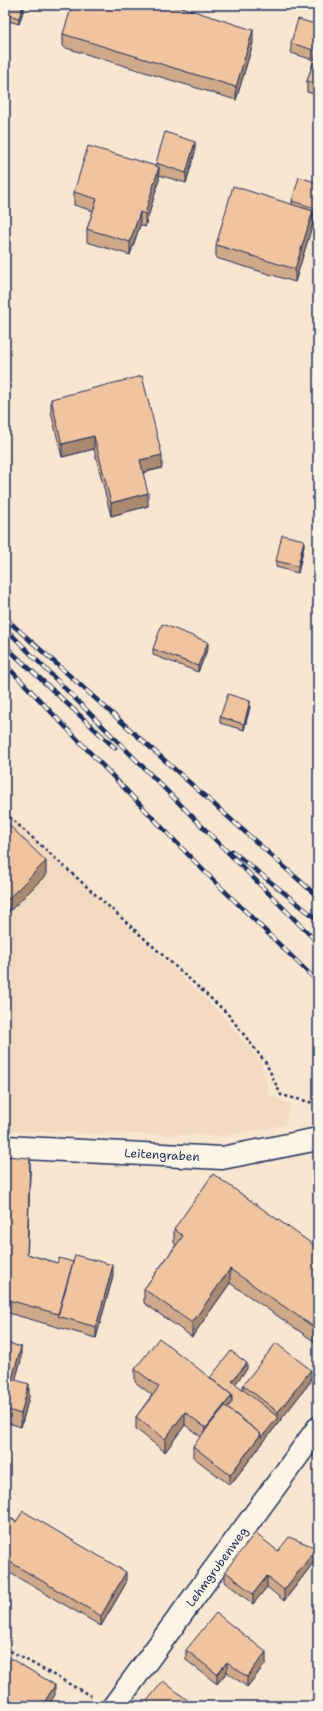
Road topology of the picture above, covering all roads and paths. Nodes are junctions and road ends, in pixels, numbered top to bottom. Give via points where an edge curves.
1 (5, 813) edge
2 (318, 1104) edge
3 (318, 1139) edge
4 (5, 1147) edge
5 (318, 1428) edge
6 (5, 1648) edge
7 (104, 1702) edge

1 - 2 path via 227,1013 266,1063 281,1095
3 - 4 street, Leitengraben via 222,1158
5 - 7 street, Lehmgrubenweg
6 - 7 path

